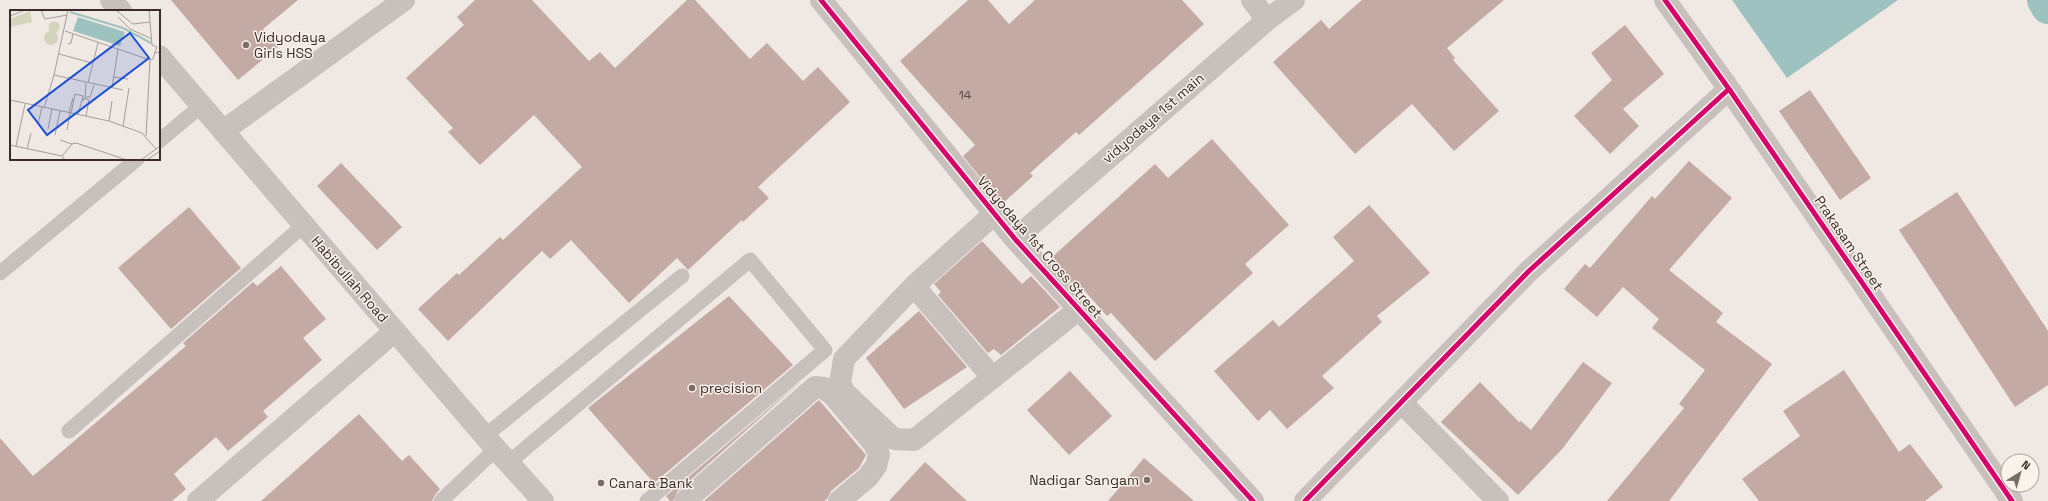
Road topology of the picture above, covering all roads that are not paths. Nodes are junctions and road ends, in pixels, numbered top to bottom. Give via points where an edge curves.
1 (111, 0) edge
2 (404, 0) edge
3 (821, 0) edge
4 (1252, 0) edge
5 (1294, 0) edge
6 (1665, 0) edge
7 (120, 10) edge
8 (1267, 20) junction
9 (160, 57) edge
10 (1730, 90) junction
11 (201, 106) junction
12 (223, 131) junction
13 (160, 140) edge
14 (136, 160) edge
15 (994, 214) junction
16 (304, 225) junction
17 (1014, 239) junction
18 (0, 272) edge
19 (682, 276) dead end
20 (914, 286) junction
21 (1078, 310) junction
22 (395, 332) junction
23 (993, 378) junction
24 (1402, 403) junction
25 (69, 432) dead end
26 (496, 450) junction
27 (198, 501) edge
28 (441, 501) edge
29 (543, 501) edge
30 (647, 501) edge
31 (685, 501) edge
32 (838, 501) edge
33 (1253, 501) edge
34 (1305, 501) edge
35 (1498, 501) edge
36 (2012, 501) edge

1 - 7 street
2 - 12 street
3 - 15 street, Vidyodaya 1st Cross Street
4 - 8 street
5 - 8 street, vidyodaya 1st main
6 - 10 street, Prakasam Street
8 - 17 street, vidyodaya 1st main
9 - 11 street, Habibullah Road
10 - 24 street via 1529,271
10 - 36 street, Prakasam Street
11 - 12 street, Habibullah Road
11 - 13 lane
12 - 16 street, Habibullah Road
14 - 18 lane
15 - 17 street, Vidyodaya 1st Cross Street
15 - 20 street
16 - 22 street, Habibullah Road
16 - 25 lane
17 - 21 street, Vidyodaya 1st Cross Street
19 - 26 lane
20 - 23 street
20 - 23 street via 844,360 840,383 844,392 894,440 905,441 914,440
21 - 23 street
21 - 33 street, Vidyodaya 1st Cross Street
22 - 26 street, Habibullah Road
22 - 27 street
24 - 34 street
24 - 35 street
26 - 28 lane
26 - 29 street, Habibullah Road
26 - 30 lane via 750,260 825,350
31 - 32 street via 815,387 824,388 833,395 874,444 879,454 876,466 868,476

